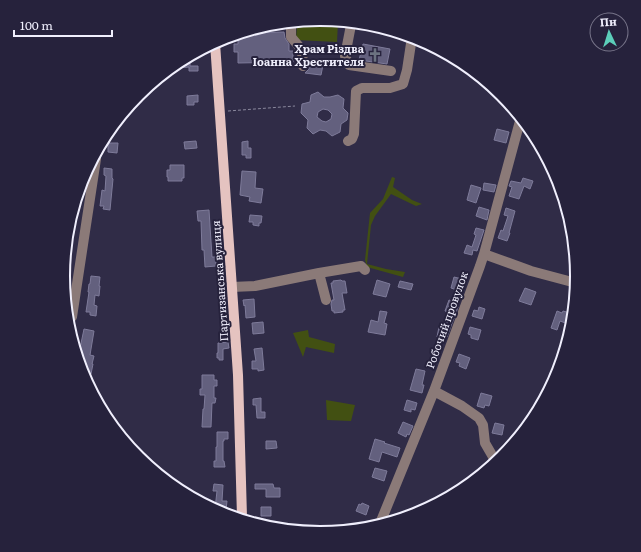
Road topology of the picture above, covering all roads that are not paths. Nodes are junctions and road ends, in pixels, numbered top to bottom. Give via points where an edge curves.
1 (291, 28) edge
2 (350, 28) edge
3 (411, 43) edge
4 (215, 49) edge
5 (303, 66) dead end
6 (391, 71) dead end
7 (519, 124) edge
8 (348, 141) dead end
9 (95, 167) edge
10 (484, 254) junction
11 (365, 270) dead end
12 (319, 273) junction
13 (570, 281) edge
14 (232, 287) junction
15 (326, 300) dead end
16 (73, 310) edge
17 (434, 392) junction
18 (493, 457) edge
19 (242, 513) edge
20 (382, 518) edge

1 - 5 street via 291,37 302,50
2 - 6 street via 345,56 350,65
3 - 8 street via 403,84 390,88 362,88 356,91 354,134
4 - 14 main road, Партизанська вулиця
7 - 10 street, Робочий провулок
9 - 16 street
10 - 13 street
10 - 17 street, Робочий провулок
11 - 12 street via 361,266
12 - 14 street via 255,286
12 - 15 street
14 - 19 main road, Партизанська вулиця via 238,375
17 - 18 street via 479,418 484,425 485,443
17 - 20 street, Робочий провулок

